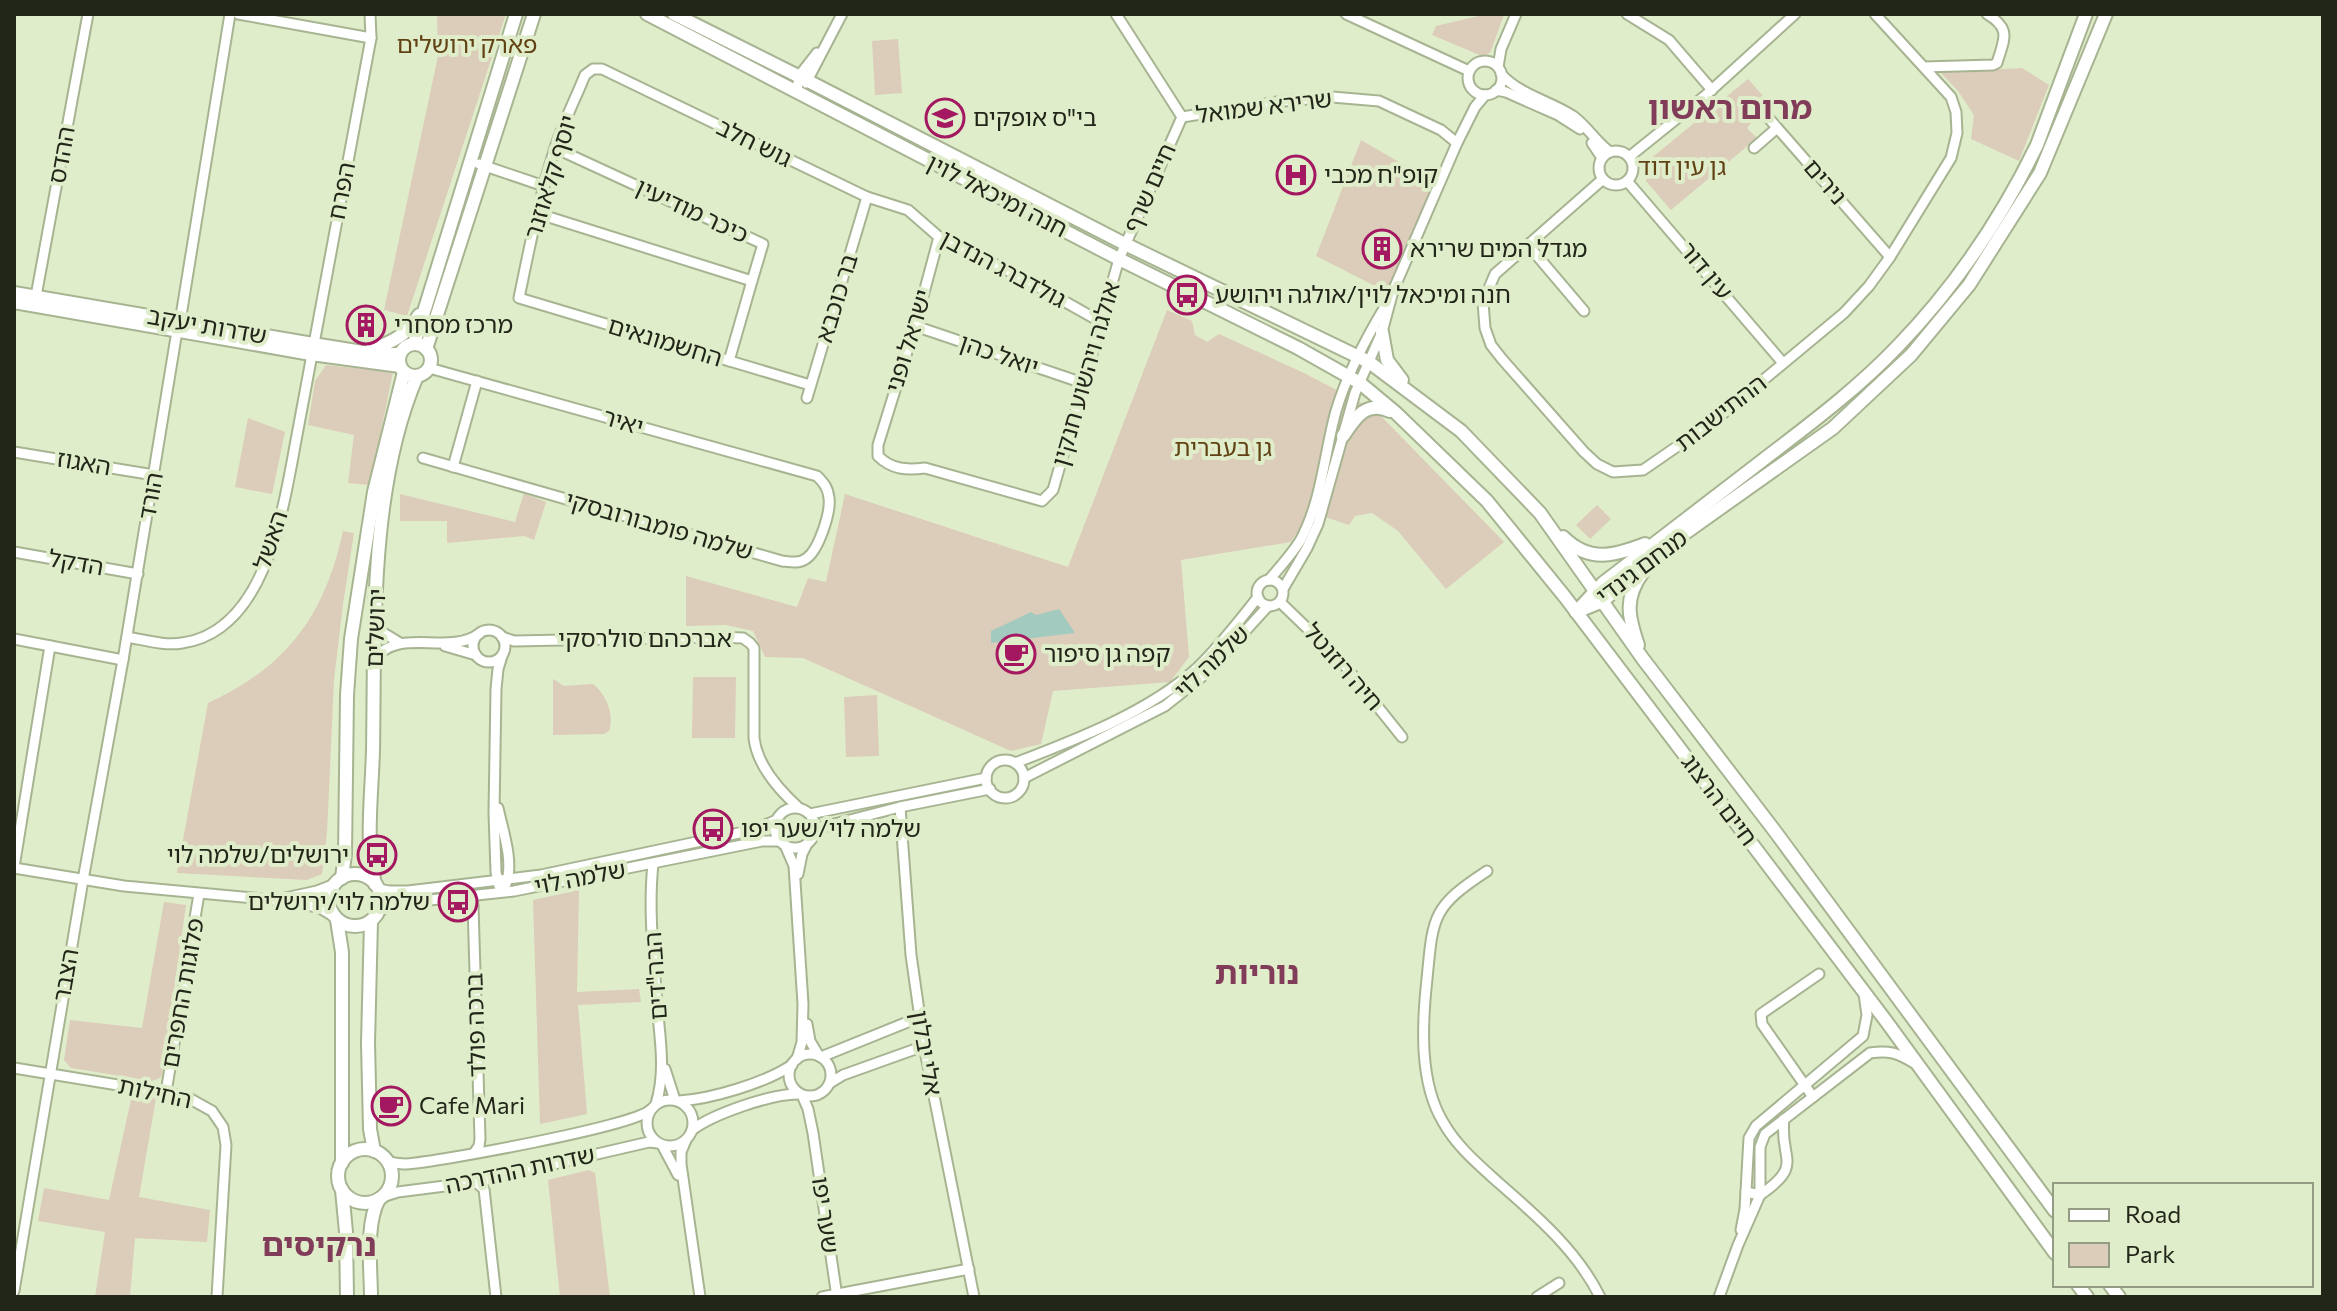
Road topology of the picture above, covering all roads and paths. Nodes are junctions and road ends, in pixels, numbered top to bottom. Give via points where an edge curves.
1 (88, 14) edge
2 (230, 14) edge
3 (238, 14) edge
4 (370, 14) edge
5 (516, 14) edge
6 (534, 14) edge
7 (647, 14) edge
8 (674, 14) edge
9 (842, 14) edge
10 (1116, 14) edge
11 (1346, 14) edge
12 (1516, 14) edge
13 (1627, 14) edge
14 (1795, 14) edge
15 (1987, 14) edge
16 (2076, 14) edge
17 (2086, 14) edge
18 (2106, 14) edge
19 (1878, 15) edge
20 (371, 38) junction
21 (2074, 48) junction
22 (1496, 67) junction
23 (1924, 67) junction
24 (602, 69) joint
25 (1469, 71) junction
26 (804, 78) junction
27 (1496, 90) junction
28 (1712, 90) junction
29 (797, 91) junction
30 (1474, 91) junction
31 (1485, 95) junction
32 (1759, 107) dead end
33 (1182, 117) junction
34 (1469, 118) junction
35 (1777, 128) junction
36 (1457, 143) junction
37 (555, 148) junction
38 (1754, 148) dead end
39 (1606, 155) junction
40 (1629, 157) junction
41 (470, 161) junction
42 (485, 166) junction
43 (1603, 179) junction
44 (1627, 181) junction
45 (544, 186) junction
46 (867, 197) junction
47 (908, 210) joint
48 (536, 213) junction
49 (939, 237) junction
50 (1125, 244) junction
51 (1528, 245) junction
52 (1890, 257) junction
53 (1119, 259) junction
54 (752, 281) junction
55 (1393, 291) junction
56 (14, 293) edge
57 (36, 296) junction
58 (428, 298) junction
59 (519, 298) joint
60 (14, 302) edge
61 (1584, 311) dead end
62 (1101, 322) junction
63 (915, 326) junction
64 (178, 327) junction
65 (1382, 332) junction
66 (420, 347) junction
67 (312, 349) junction
68 (362, 352) junction
69 (1364, 360) junction
70 (729, 361) junction
71 (1783, 363) junction
72 (405, 367) junction
73 (429, 368) junction
74 (1354, 380) junction
75 (477, 381) junction
76 (1083, 383) junction
77 (810, 385) junction
78 (807, 398) dead end
79 (1433, 410) junction
80 (1396, 413) junction
81 (1343, 436) junction
82 (14, 452) edge
83 (423, 458) dead end
84 (453, 467) junction
85 (154, 475) junction
86 (817, 476) joint
87 (1053, 490) joint
88 (1540, 513) junction
89 (1660, 539) junction
90 (14, 552) edge
91 (1657, 553) junction
92 (138, 574) junction
93 (1269, 580) junction
94 (1283, 589) junction
95 (1595, 590) junction
96 (1258, 597) junction
97 (1603, 601) junction
98 (1280, 602) junction
99 (1268, 606) junction
100 (1576, 612) junction
101 (376, 619) junction
102 (479, 634) junction
103 (127, 637) junction
104 (502, 637) junction
105 (14, 639) edge
106 (400, 643) junction
107 (434, 644) junction
108 (50, 646) junction
109 (476, 655) junction
110 (502, 656) junction
111 (1643, 659) junction
112 (123, 660) junction
113 (374, 660) junction
114 (486, 662) junction
115 (496, 689) junction
116 (1402, 737) dead end
117 (1015, 763) junction
118 (986, 778) junction
119 (1024, 778) junction
120 (494, 789) junction
121 (990, 789) junction
122 (900, 807) junction
123 (799, 808) junction
124 (810, 814) junction
125 (777, 820) junction
126 (815, 829) junction
127 (783, 843) junction
128 (807, 844) junction
129 (648, 865) junction
130 (14, 868) edge
131 (1487, 871) dead end
132 (509, 879) junction
133 (83, 880) junction
134 (339, 881) junction
135 (497, 881) junction
136 (377, 887) junction
137 (796, 889) junction
138 (502, 892) junction
139 (199, 894) junction
140 (467, 896) junction
141 (274, 900) junction
142 (375, 916) junction
143 (335, 918) junction
144 (1819, 974) dead end
145 (1863, 991) junction
146 (803, 1004) junction
147 (920, 1017) junction
148 (924, 1046) junction
149 (820, 1057) junction
150 (662, 1061) junction
151 (794, 1062) junction
152 (1917, 1065) junction
153 (14, 1068) edge
154 (50, 1074) junction
155 (830, 1083) junction
156 (1805, 1084) junction
157 (166, 1092) junction
158 (801, 1094) junction
159 (821, 1094) junction
160 (1813, 1097) junction
161 (677, 1101) junction
162 (653, 1107) junction
163 (1784, 1119) junction
164 (692, 1130) junction
165 (813, 1133) junction
166 (686, 1140) junction
167 (660, 1144) junction
168 (374, 1151) junction
169 (473, 1153) junction
170 (388, 1162) junction
171 (342, 1163) junction
172 (476, 1182) junction
173 (684, 1189) junction
174 (342, 1190) junction
175 (1746, 1192) junction
176 (1760, 1195) junction
177 (380, 1198) junction
178 (2053, 1208) edge
179 (1738, 1245) junction
180 (2053, 1250) edge
181 (969, 1269) junction
182 (1559, 1283) dead end
183 (14, 1291) edge
184 (837, 1296) edge
185 (217, 1297) edge
186 (347, 1297) edge
187 (371, 1297) edge
188 (496, 1297) edge
189 (700, 1297) edge
190 (822, 1297) edge
191 (974, 1297) edge
192 (1537, 1297) edge
193 (1600, 1297) edge
194 (1719, 1297) edge

1 - 57 street, ההדס
2 - 64 street, הורד
3 - 20 street
4 - 20 street, הפרח
5 - 41 main road
6 - 42 main road
7 - 29 main road, חנה ומיכאל לוין
8 - 26 main road, חנה ומיכאל לוין
9 - 26 street
10 - 33 street, שרירא שמואל
11 - 25 street
12 - 22 street
13 - 28 street via 1669,40
14 - 28 street
15 - 23 street via 2004,30 1997,63
16 - 21 main road
17 - 21 main road, מנחם גינדי
18 - 91 main road, מנחם גינדי via 2040,173 1988,258 1932,331 1833,428
19 - 23 street, ההתישבות
20 - 67 street, הפרח
21 - 89 main road, מנחם גינדי via 2027,166 1975,250 1920,321 1823,415
22 - 25 street via 1479,62
22 - 27 street via 1501,83
22 - 39 street via 1510,83 1581,122
23 - 52 street, ההתישבות via 1951,97 1957,133 1951,158
24 - 37 street, יוסף קלאוזנר via 585,75
24 - 46 street, גוש חלב
25 - 30 street
26 - 29 street
26 - 50 main road, חנה ומיכאל לוין
27 - 31 street
27 - 39 street via 1577,126
28 - 40 street
29 - 53 main road, חנה ומיכאל לוין
30 - 31 street
30 - 34 street
31 - 34 street
32 - 35 street, נירים
33 - 36 street, שרירא שמואל via 1332,97 1379,101
33 - 50 street, חיים שרף
34 - 36 street
35 - 38 street
35 - 52 street, נירים
36 - 55 street
37 - 45 street, יוסף קלאוזנר
37 - 54 street, כיכר מודיעין via 763,244
39 - 40 street via 1621,151
39 - 43 street via 1599,169
40 - 44 street via 1633,167
41 - 42 street
41 - 58 main road
42 - 45 street
42 - 66 main road
43 - 44 street via 1612,185
43 - 51 street, ההתישבות
44 - 71 street, עין דור
45 - 48 street, יוסף קלאוזנר
46 - 47 street, גוש חלב
46 - 77 street, בר כוכבא
47 - 49 street, גולדברג הנדבן
48 - 54 street, כיכר מודיעין
48 - 59 street, יוסף קלאוזנר
49 - 62 street, גולדברג הנדבן
49 - 63 street, ישראל ופני
50 - 53 street, חיים שרף
50 - 69 main road, חנה ומיכאל לוין
51 - 61 street
51 - 71 street, ההתישבות via 1490,283 1483,302 1491,345 1574,442 1613,472 1643,470 1658,461
52 - 71 street, ההתישבות via 1844,313
53 - 62 street, אולגה ויהשוע חנקין
53 - 74 main road, חנה ומיכאל לוין
54 - 70 street
55 - 65 street
55 - 69 street via 1373,326
56 - 57 main road, שדרות יעקב
57 - 64 main road, שדרות יעקב
58 - 66 main road
58 - 68 main road via 397,340
59 - 70 street, החשמונאים
60 - 64 main road, שדרות יעקב
62 - 76 street, אולגה ויהשוע חנקין
63 - 76 street, יואל כהן
63 - 87 street, ישראל ופני via 878,456 906,471 925,468 1042,501
64 - 67 main road, שדרות יעקב
64 - 85 street, הורד
65 - 69 street
65 - 79 main road via 1387,360
66 - 72 main road via 404,348
66 - 73 main road via 430,356
67 - 68 main road, שדרות יעקב
67 - 72 main road, שדרות יעקב
67 - 103 street, האשל via 286,494 256,586 235,616 213,633 182,643
68 - 72 main road, שדרות יעקב
69 - 74 street
69 - 79 main road, חיים הרצוג
70 - 77 street, החשמונאים
72 - 73 main road via 424,373
72 - 101 main road, ירושלים via 408,395 385,494
72 - 134 main road, ירושלים via 379,466 353,629 345,854
73 - 75 street, יאיר
74 - 80 main road, חיים הרצוג
74 - 81 street
74 - 93 street via 1336,410 1315,505 1301,539
75 - 84 street
75 - 86 street, יאיר
76 - 87 street, אולגה ויהשוע חנקין
77 - 78 street, בר כוכבא
79 - 88 main road, חיים הרצוג via 1461,431
80 - 81 main road via 1371,407
80 - 100 main road, חיים הרצוג via 1487,501
81 - 94 street via 1318,524
82 - 85 street, האגוז
83 - 84 street, שלמה פומבורובסקי
84 - 86 street, שלמה פומבורובסקי via 796,563 819,541 830,506 825,484
85 - 92 street, הורד
88 - 89 main road via 1587,553 1616,554
88 - 95 main road, חיים הרצוג
89 - 95 main road, מנחם גינדי
90 - 92 street, הדקל
91 - 97 main road, מנחם גינדי
91 - 111 main road via 1629,600
92 - 103 street, הורד
93 - 94 street
93 - 96 street via 1259,586
94 - 98 street
95 - 97 main road, חיים הרצוג
95 - 100 main road, מנחם גינדי
96 - 99 street
96 - 117 street, שלמה לוי via 1225,639 1172,687 1099,729
97 - 100 main road, מנחם גינדי
97 - 111 main road, חיים הרצוג
98 - 99 street
98 - 116 street, חיה רוזנטל via 1342,662
99 - 119 street, שלמה לוי via 1209,671 1165,706
100 - 145 main road, חיים הרצוג
101 - 106 street via 382,632
101 - 113 main road, ירושלים
102 - 104 street via 488,631
102 - 107 street
102 - 109 street
103 - 112 street, הורד
104 - 110 street
104 - 123 street, אברכהם סולרסקי via 743,638 754,648 756,752
105 - 108 street
106 - 107 street
106 - 113 street
107 - 109 street
108 - 112 street
108 - 130 street
109 - 114 street
110 - 114 street
110 - 115 street
111 - 178 main road, חיים הרצוג
112 - 133 street, הצבר
113 - 136 main road, ירושלים via 371,849
114 - 115 street
115 - 120 street
117 - 118 street via 996,762
117 - 119 street
118 - 121 street
118 - 124 street
119 - 121 street via 1011,797 999,797
120 - 132 street
120 - 135 street
121 - 122 street
122 - 126 street
122 - 147 street, אלי יבלון
123 - 124 street
123 - 125 street via 784,811
124 - 126 street
125 - 127 street via 776,833
125 - 132 street, שלמה לוי via 753,830
126 - 128 street
127 - 128 street via 795,848
127 - 129 street, שלמה לוי via 762,841
127 - 137 street via 794,866
128 - 137 street
129 - 138 street, שלמה לוי
129 - 150 street, הבה"דים
130 - 133 street
131 - 193 street via 1442,906 1432,930 1424,1033 1434,1103 1454,1138 1572,1253
132 - 135 street, שלמה לוי
132 - 138 street
133 - 139 street
133 - 154 street, הצבר
134 - 136 main road via 361,875
134 - 141 street
134 - 143 main road via 329,899
135 - 136 street, שלמה לוי via 408,891
135 - 138 street
136 - 142 main road via 381,901
137 - 146 street
138 - 140 street, שלמה לוי
139 - 141 street
139 - 157 street, פלוגות החפרים
140 - 142 street, שלמה לוי via 392,904
140 - 169 street, ברכה פולד via 473,905 480,1139
141 - 143 street via 318,907
142 - 143 main road via 365,925 350,927
142 - 168 main road via 368,1043
143 - 171 main road via 342,952
144 - 156 street via 1761,1014 1762,1024
145 - 152 main road, חיים הרצוג
145 - 156 street via 1863,1036
146 - 149 street via 810,1041
146 - 151 street via 802,1042
147 - 148 street, אלי יבלון
147 - 149 street
148 - 155 street
148 - 181 street, אלי יבלון
149 - 151 street via 811,1054
149 - 155 street via 830,1069
150 - 161 street, הבה"דים
150 - 162 street, הבה"דים
151 - 158 street via 790,1082
151 - 161 street via 763,1080
152 - 160 street via 1898,1053 1870,1053
152 - 180 main road, חיים הרצוג
153 - 154 street, החילות
154 - 157 street, החילות
154 - 183 street, הצבר
155 - 159 street
156 - 160 street
156 - 175 street via 1749,1138
157 - 185 street, החילות via 203,1104 218,1118 225,1135
158 - 159 street
158 - 164 street via 715,1116
158 - 165 street, שער יפו
159 - 165 street, שער יפו
160 - 163 street
161 - 162 street
161 - 164 street via 692,1115
162 - 167 street via 647,1130
162 - 169 street, שדרות ההדרכה via 620,1123
163 - 176 street via 1765,1134 1760,1147
163 - 176 street via 1787,1168
164 - 166 street
165 - 184 street, שער יפו
166 - 167 street
166 - 173 street via 681,1152
167 - 172 street, שדרות ההדרכה via 649,1142
167 - 173 street
168 - 170 main road
168 - 171 main road via 357,1151
169 - 170 street, שדרות ההדרכה via 408,1164
170 - 177 main road via 390,1188
171 - 174 main road
172 - 177 street, שדרות ההדרכה
172 - 188 street via 484,1189
173 - 189 street
174 - 177 main road via 360,1203
174 - 186 main road
175 - 176 street
175 - 179 street
176 - 179 street
177 - 187 main road via 371,1224
179 - 194 street
181 - 184 street
181 - 191 street, אלי יבלון
182 - 192 street
184 - 190 street

